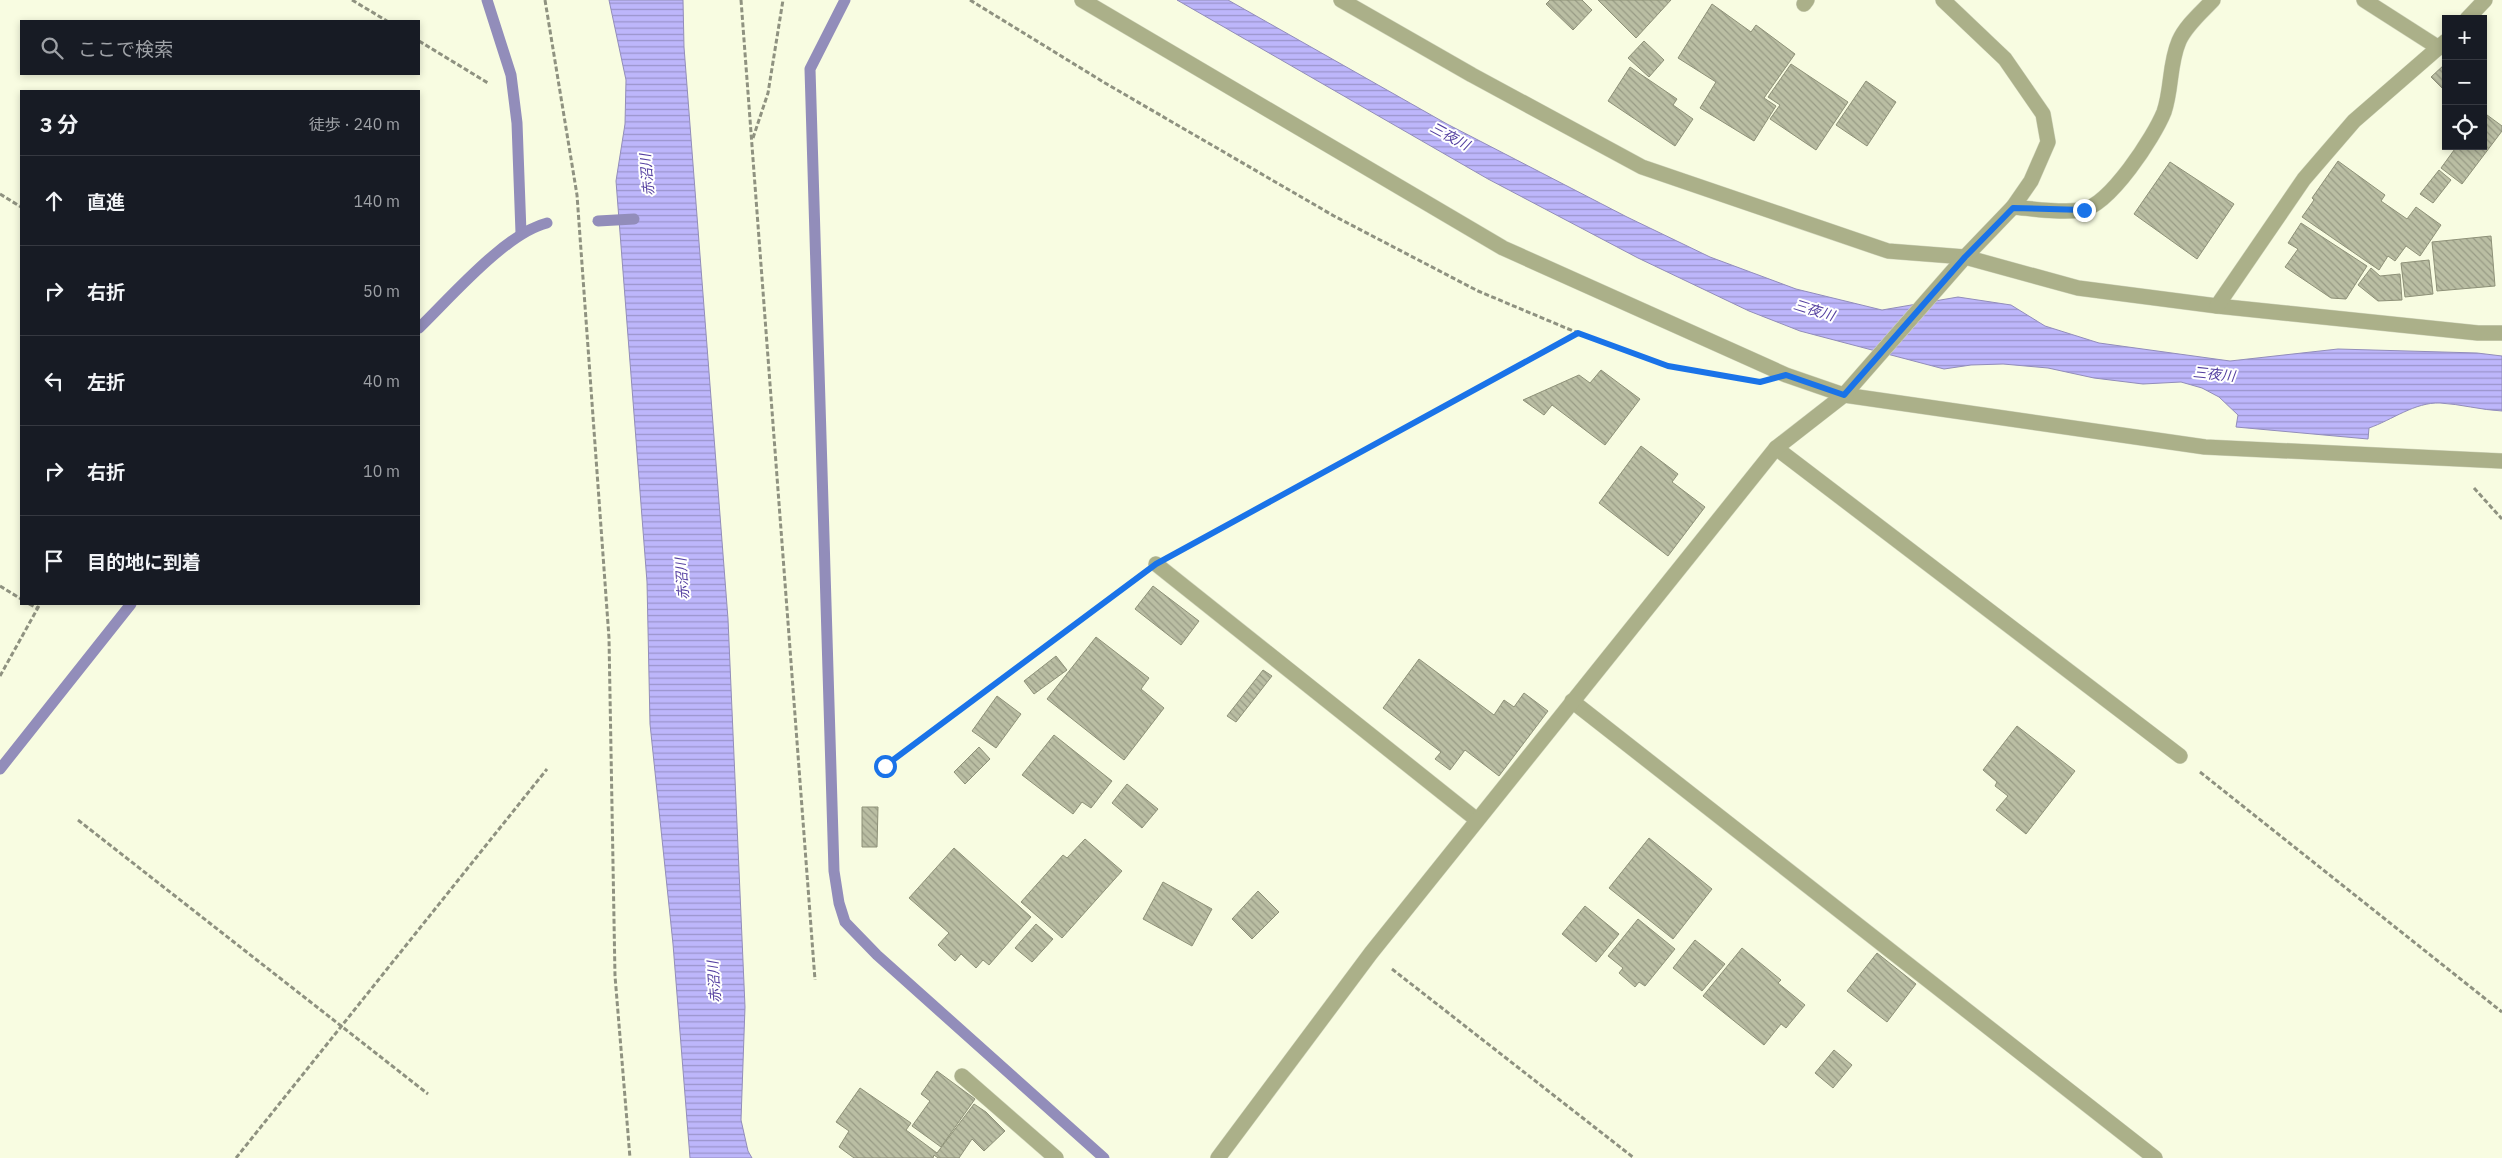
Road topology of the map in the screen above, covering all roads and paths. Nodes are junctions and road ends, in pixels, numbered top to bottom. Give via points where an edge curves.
1 (352, 0) edge
2 (545, 0) edge
3 (741, 0) edge
4 (783, 0) edge
5 (970, 0) edge
6 (1082, 0) edge
7 (1341, 0) edge
8 (1943, 0) edge
9 (2213, 0) edge
10 (2364, 0) edge
11 (2485, 0) edge
12 (2471, 15) edge
13 (385, 20) edge
14 (420, 42) edge
15 (2442, 44) edge
16 (488, 83) dead end
17 (752, 140) junction
18 (0, 194) edge
19 (20, 206) edge
20 (2013, 208) junction
21 (1965, 257) junction
22 (2216, 306) junction
23 (1578, 333) junction
24 (2502, 334) edge
25 (1714, 374) dead end
26 (1844, 395) junction
27 (1776, 448) junction
28 (2502, 461) edge
29 (1156, 564) junction
30 (0, 586) edge
31 (20, 598) edge
32 (32, 605) edge
33 (39, 605) edge
34 (37, 608) junction
35 (0, 676) edge
36 (1572, 701) junction
37 (2180, 756) joint
38 (885, 766) dead end
39 (547, 769) dead end
40 (78, 820) dead end
41 (1477, 820) junction
42 (1371, 953) junction
43 (815, 980) dead end
44 (2502, 1012) edge
45 (341, 1026) junction
46 (962, 1076) dead end
47 (428, 1094) dead end
48 (236, 1158) edge
49 (630, 1158) edge
50 (1056, 1158) edge
51 (1218, 1158) edge
52 (1634, 1158) edge
53 (2155, 1158) edge

1 - 13 path
2 - 49 path via 578,204 609,638 615,976
3 - 17 path
4 - 17 path via 768,94
5 - 23 path via 1334,216 1478,291
6 - 26 street via 1503,248 1786,375
7 - 21 street via 1642,167 1888,251
8 - 20 street via 2005,59 2042,114 2048,142 2031,181
9 - 20 street via 2180,40 2172,64 2164,111 2156,130 2120,182 2084,210
10 - 15 street
11 - 12 street
14 - 16 path
15 - 22 street via 2354,121 2304,179
17 - 43 path
18 - 19 path
20 - 21 street
21 - 22 street via 2078,288
21 - 26 street
22 - 24 street
23 - 25 path via 1668,366
23 - 29 path
26 - 27 street
26 - 28 street via 2205,447
27 - 36 street
27 - 37 street
29 - 38 path
29 - 41 street
30 - 31 path
32 - 34 path
33 - 34 path
34 - 35 path
36 - 41 street
36 - 53 street
37 - 44 path
39 - 45 path
40 - 45 path
41 - 42 street
42 - 51 street
42 - 52 path
45 - 47 path
45 - 48 path
46 - 50 street

